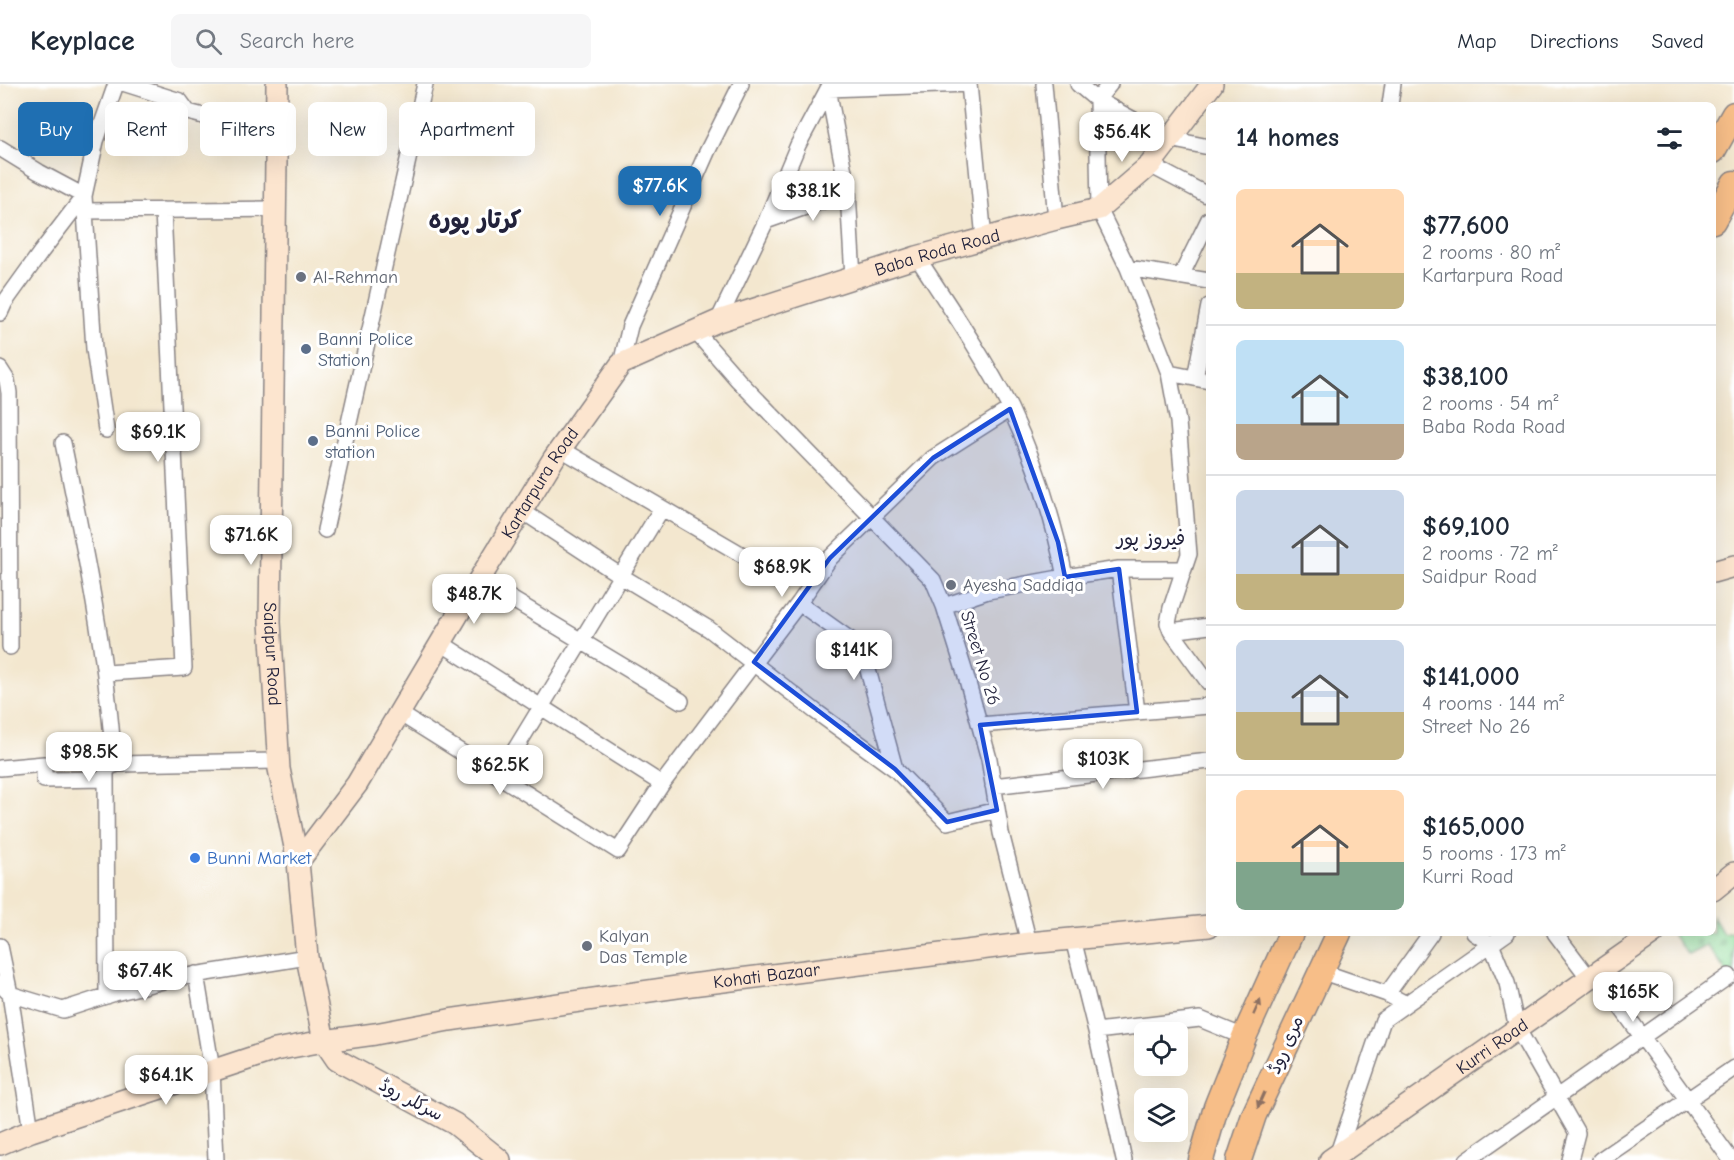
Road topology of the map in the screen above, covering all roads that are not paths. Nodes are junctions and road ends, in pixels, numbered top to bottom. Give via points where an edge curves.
1 (116, 84) edge
2 (126, 84) edge
3 (277, 84) edge
4 (425, 84) edge
5 (741, 84) edge
6 (1044, 84) edge
7 (1078, 84) edge
8 (1110, 84) edge
9 (1212, 84) edge
10 (1393, 84) edge
11 (829, 86) edge
12 (1097, 100) junction
13 (277, 102) edge
14 (1390, 102) edge
15 (1200, 110) edge
16 (1734, 114) edge
17 (200, 115) edge
18 (1169, 139) junction
19 (1206, 146) edge
20 (1716, 146) edge
21 (1, 151) edge
22 (276, 156) edge
23 (1150, 165) junction
24 (1734, 183) edge
25 (848, 192) junction
26 (1206, 194) edge
27 (85, 203) junction
28 (275, 209) junction
29 (1099, 209) junction
30 (163, 210) junction
31 (1716, 216) edge
32 (1056, 219) junction
33 (766, 221) junction
34 (1206, 225) edge
35 (984, 239) junction
36 (917, 257) junction
37 (1128, 268) junction
38 (1181, 276) junction
39 (852, 278) junction
40 (1206, 280) edge
41 (0, 313) edge
42 (718, 321) junction
43 (696, 332) junction
44 (1206, 337) edge
45 (621, 364) junction
46 (0, 369) edge
47 (1169, 373) junction
48 (1202, 379) edge
49 (1010, 409) junction
50 (106, 430) dead end
51 (63, 443) dead end
52 (561, 449) junction
53 (662, 508) junction
54 (522, 511) junction
55 (871, 516) junction
56 (325, 530) dead end
57 (758, 564) dead end
58 (1734, 566) edge
59 (1184, 569) junction
60 (1119, 570) junction
61 (1716, 571) edge
62 (621, 576) junction
63 (1065, 577) junction
64 (480, 580) junction
65 (799, 603) junction
66 (944, 606) junction
67 (1206, 626) edge
68 (1171, 631) junction
69 (582, 641) junction
70 (441, 643) junction
71 (10, 647) dead end
72 (753, 662) junction
73 (106, 673) junction
74 (1206, 679) edge
75 (681, 701) dead end
76 (1206, 706) edge
77 (542, 707) junction
78 (1137, 712) junction
79 (399, 713) junction
80 (980, 725) junction
81 (279, 761) junction
82 (1206, 761) edge
83 (0, 768) edge
84 (895, 769) junction
85 (110, 772) junction
86 (500, 776) junction
87 (662, 784) junction
88 (993, 786) junction
89 (997, 810) junction
90 (298, 862) junction
91 (1734, 873) edge
92 (1716, 888) edge
93 (1206, 926) edge
94 (1290, 936) edge
95 (1338, 936) edge
96 (1429, 936) edge
97 (1479, 936) edge
98 (1503, 936) edge
99 (1558, 936) edge
100 (1650, 936) edge
101 (1072, 939) junction
102 (1029, 943) junction
103 (1491, 944) junction
104 (0, 946) edge
105 (307, 957) junction
106 (1320, 971) junction
107 (196, 974) junction
108 (1593, 975) junction
109 (1729, 976) dead end
110 (5, 989) edge
111 (1387, 994) junction
112 (107, 996) junction
113 (1406, 1004) junction
114 (1517, 1028) junction
115 (1095, 1031) junction
116 (1244, 1037) junction
117 (1642, 1037) junction
118 (324, 1041) junction
119 (1734, 1068) edge
120 (213, 1070) junction
121 (1556, 1097) junction
122 (1689, 1099) junction
123 (31, 1131) junction
124 (0, 1144) edge
125 (1334, 1158) edge
126 (216, 1160) edge
127 (500, 1160) edge
128 (1124, 1160) edge
129 (1201, 1160) edge
130 (1239, 1160) edge
131 (1467, 1160) edge
132 (1570, 1160) edge
133 (1600, 1160) edge
134 (1731, 1160) edge

1 - 27 street via 96,141
2 - 17 street via 180,100 188,112
3 - 13 street, Saidpur Road
4 - 56 street
5 - 45 street, Kartarpura Road via 630,326
6 - 32 street
7 - 12 street
8 - 12 street
9 - 15 street, Baba Roda Road
10 - 14 street
11 - 25 street
11 - 33 street via 798,145
11 - 35 street via 969,84
12 - 18 street
12 - 29 street
15 - 18 street, Baba Roda Road
16 - 20 main road
18 - 19 street
18 - 23 street, Baba Roda Road
21 - 27 street
22 - 28 street, Saidpur Road
23 - 26 street
23 - 29 street, Baba Roda Road
24 - 31 main road
25 - 33 street
25 - 39 street
27 - 30 street
27 - 41 street via 41,252
27 - 50 street via 90,308
28 - 30 street
28 - 81 street, Saidpur Road via 270,622
29 - 32 street, Baba Roda Road
29 - 37 street
30 - 73 street via 184,668
32 - 35 street, Baba Roda Road
33 - 42 street
34 - 38 street
35 - 36 street, Baba Roda Road
36 - 39 street, Baba Roda Road
36 - 49 street via 975,346
37 - 38 street
37 - 47 street
38 - 40 street
39 - 42 street, Baba Roda Road
42 - 43 street, Baba Roda Road
43 - 45 street, Baba Roda Road
43 - 55 street, Street No 26
44 - 48 street
45 - 52 street, Kartarpura Road
46 - 71 street via 9,393
47 - 48 street
47 - 59 street via 1178,422 1189,555
49 - 55 street via 933,458
49 - 63 street via 1053,524
51 - 73 street
52 - 53 street
52 - 54 street, Kartarpura Road
53 - 57 street
53 - 62 street
54 - 62 street
54 - 64 street, Kartarpura Road
55 - 65 street via 830,558
55 - 66 street, Street No 26 via 933,580
58 - 61 street
59 - 60 street
59 - 68 street via 1171,608
60 - 63 street
60 - 78 street
62 - 69 street
62 - 72 street via 709,629
63 - 66 street via 988,591
64 - 69 street
64 - 70 street, Kartarpura Road
65 - 72 street
65 - 84 street via 862,648
66 - 80 street, Street No 26
67 - 68 street
68 - 74 street
69 - 75 street
69 - 77 street
70 - 77 street
70 - 79 street, Kartarpura Road
72 - 84 street
72 - 87 street
73 - 85 street
76 - 78 street
77 - 86 street
77 - 87 street
78 - 80 street
79 - 86 street
79 - 90 street, Kartarpura Road via 357,783
80 - 88 street, Street No 26
81 - 85 street
81 - 90 street, Saidpur Road
82 - 88 street
83 - 85 street via 44,764 44,780
84 - 89 street via 947,822
85 - 112 street
86 - 87 street via 618,850
88 - 89 street, Street No 26
89 - 102 street, Street No 26
90 - 105 street, Saidpur Road
91 - 92 street
93 - 101 street, Kohati Bazaar
116 -> 94 main road
95 - 106 main road, مری روڈ
96 - 111 street
97 - 103 street
98 - 103 street
99 - 108 street
100 - 108 street, Kurri Road
101 - 102 street, Kohati Bazaar
101 - 115 street
102 - 118 street, Kohati Bazaar via 692,985
103 - 113 street
103 - 114 street via 1507,983
104 - 110 street
105 - 107 street
105 - 118 street, Saidpur Road
106 - 111 street
106 -> 130 main road, مری روڈ via 1254,1115
107 - 112 street
107 - 120 street
108 - 114 street, Kurri Road
108 - 117 street
109 - 117 street
110 - 112 street via 63,1010
110 - 123 street
111 - 113 street
113 - 125 street via 1383,1020
114 - 121 street
114 - 125 street, Kurri Road
115 - 116 street via 1200,1019
115 - 128 street
116 - 129 main road via 1216,1107
117 - 121 street
117 - 122 street
118 - 120 street, Kohati Bazaar via 275,1050
118 - 127 street, سرکلر روڈ via 337,1060 456,1124
119 - 122 street
120 - 123 street, Kohati Bazaar
120 - 126 street
121 - 131 street
121 - 132 street via 1577,1133
122 - 133 street
122 - 134 street
123 - 124 street, Kohati Bazaar

